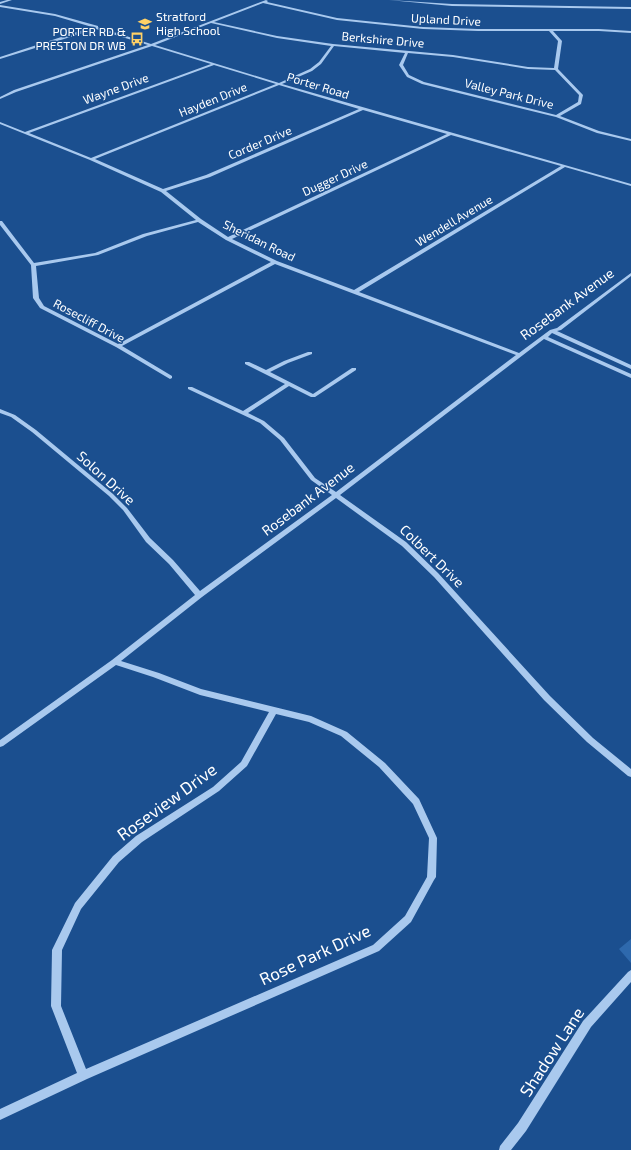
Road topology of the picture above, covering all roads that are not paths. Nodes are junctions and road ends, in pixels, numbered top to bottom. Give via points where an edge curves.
1 (10, 0) edge
2 (268, 0) edge
3 (392, 0) edge
4 (263, 2) junction
5 (0, 4) edge
6 (631, 8) edge
7 (210, 22) junction
8 (97, 28) junction
9 (550, 30) junction
10 (631, 32) edge
11 (151, 44) junction
12 (333, 45) junction
13 (407, 52) junction
14 (0, 58) edge
15 (214, 64) junction
16 (556, 69) junction
17 (279, 84) junction
18 (0, 98) edge
19 (362, 109) junction
20 (557, 116) junction
21 (0, 123) edge
22 (25, 133) junction
23 (450, 134) junction
24 (631, 140) edge
25 (91, 159) junction
26 (564, 166) junction
27 (631, 185) edge
28 (163, 191) junction
29 (199, 220) junction
30 (0, 222) edge
31 (228, 239) junction
32 (275, 262) junction
33 (33, 265) junction
34 (631, 274) edge
35 (355, 292) junction
36 (552, 331) junction
37 (544, 337) junction
38 (118, 346) junction
39 (310, 353) dead end
40 (520, 355) junction
41 (247, 363) dead end
42 (631, 367) edge
43 (354, 369) dead end
44 (266, 372) junction
45 (631, 376) edge
46 (170, 377) dead end
47 (289, 384) junction
48 (190, 388) dead end
49 (0, 411) edge
50 (244, 413) junction
51 (336, 495) junction
52 (200, 596) junction
53 (115, 662) junction
54 (274, 710) junction
55 (0, 744) edge
56 (631, 774) edge
57 (631, 975) edge
58 (83, 1075) junction
59 (0, 1115) edge
60 (504, 1150) edge

1 - 5 street
2 - 4 street
3 - 6 street via 452,5
4 - 7 street
4 - 9 street, Upland Drive via 337,20 370,24 478,30
5 - 8 street, Porter Road via 43,12
7 - 11 street
7 - 12 street, Berkshire Drive via 277,37
8 - 11 street, Porter Road
8 - 14 street
9 - 10 street, Upland Drive
9 - 16 street via 560,41
11 - 15 street, Porter Road
11 - 18 street
12 - 13 street, Berkshire Drive
12 - 17 street, Hayden Drive via 320,64
13 - 16 street, Berkshire Drive via 466,57 528,68
13 - 20 street, Valley Park Drive via 401,65 408,76 423,83
15 - 17 street, Porter Road
15 - 22 street, Wayne Drive
16 - 20 street via 581,95 580,104
17 - 19 street, Porter Road
17 - 25 street, Hayden Drive
19 - 23 street, Porter Road
19 - 28 street, Corder Drive via 208,176
20 - 24 street, Valley Park Drive via 598,132
21 - 22 street, Sheridan Road
22 - 25 street, Sheridan Road
23 - 26 street, Porter Road
23 - 31 street, Dugger Drive
25 - 28 street, Sheridan Road
26 - 27 street, Porter Road
26 - 35 street, Wendell Avenue
28 - 29 street, Sheridan Road
29 - 31 street, Sheridan Road
29 - 33 street via 145,235 96,254
30 - 33 street
31 - 32 street, Sheridan Road
32 - 35 street, Sheridan Road
32 - 38 street
33 - 38 street, Rosecliff Drive via 36,298 42,307
34 - 36 street, Rosebank Avenue via 559,329
35 - 40 street, Sheridan Road
36 - 37 street, Rosebank Avenue
36 - 42 street
37 - 40 street, Rosebank Avenue
37 - 45 street
38 - 46 street, Rosecliff Drive
39 - 44 street
40 - 51 street, Rosebank Avenue
41 - 44 street
43 - 47 street via 313,396
44 - 47 street
47 - 50 street
48 - 50 street, Colbert Drive
49 - 52 street, Solon Drive via 13,416 34,431 111,495
50 - 51 street, Colbert Drive via 262,422 282,439 313,479
51 - 52 street, Rosebank Avenue
51 - 56 street, Colbert Drive via 404,544 436,575 547,698 590,740
52 - 53 street, Rosebank Avenue
53 - 54 street, Rose Park Drive via 200,692
53 - 55 street, Rosebank Avenue
54 - 58 street, Roseview Drive via 244,764 216,789 139,839 116,859 78,906 57,950 56,1006
54 - 58 street, Rose Park Drive via 311,718 344,734 382,765 416,802 433,838 431,877 408,920 376,948
57 - 60 street, Shadow Lane via 587,1024 522,1127
58 - 59 street, Rose Park Drive

